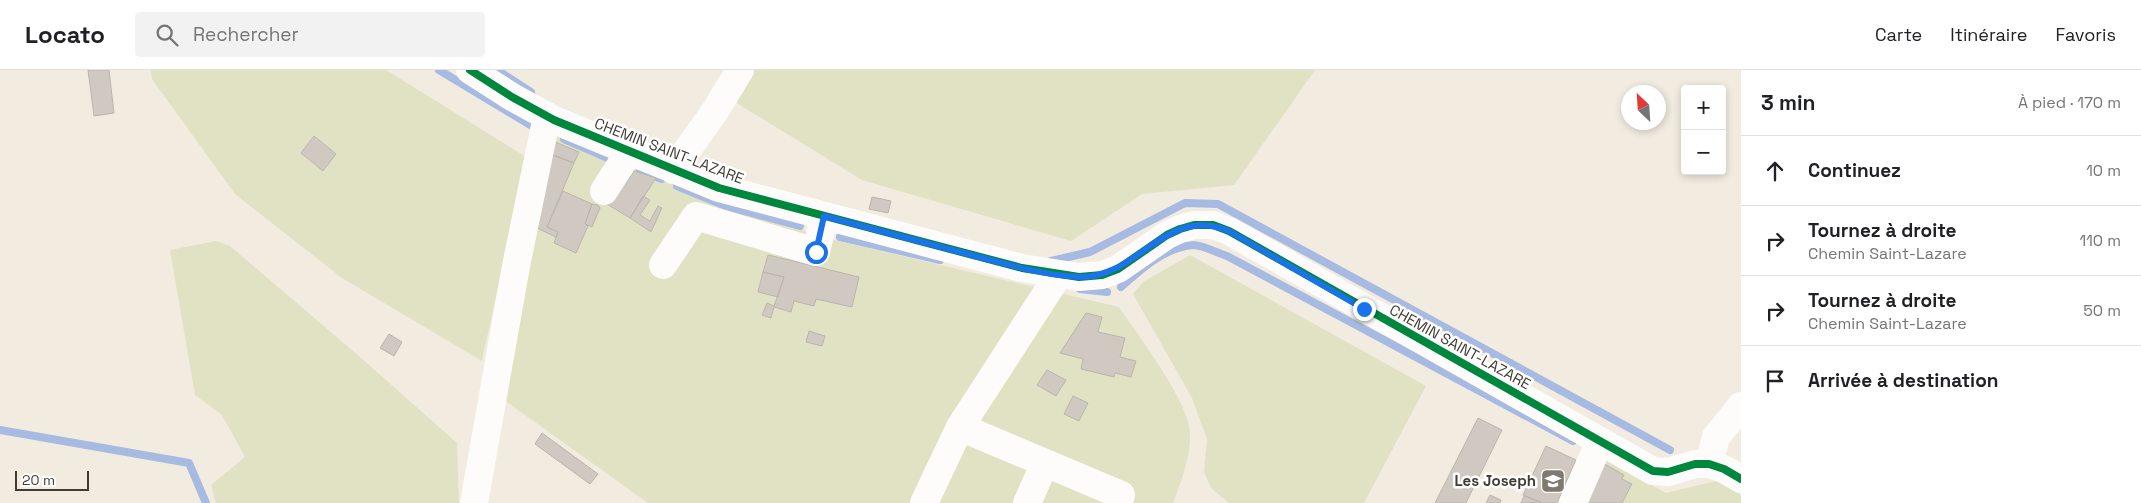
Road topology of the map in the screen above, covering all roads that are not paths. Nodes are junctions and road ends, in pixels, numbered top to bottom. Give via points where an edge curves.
1 (470, 70) edge
2 (740, 70) edge
3 (547, 116) junction
4 (629, 152) junction
5 (672, 170) junction
6 (604, 191) dead end
7 (824, 216) junction
8 (663, 265) dead end
9 (1059, 274) junction
10 (1741, 406) edge
11 (960, 427) junction
12 (1600, 441) junction
13 (1045, 463) junction
14 (1709, 464) junction
15 (1741, 479) edge
16 (474, 503) edge
17 (924, 503) edge
18 (1027, 503) edge
19 (1118, 503) edge
20 (1573, 503) edge

1 - 3 street, CHEMIN SAINT-LAZARE
2 - 5 street
3 - 4 street, CHEMIN SAINT-LAZARE
3 - 16 street via 516,266
4 - 5 street, CHEMIN SAINT-LAZARE
4 - 6 street
5 - 7 street, CHEMIN SAINT-LAZARE via 718,188
7 - 8 street via 816,252 696,216
7 - 9 street, CHEMIN SAINT-LAZARE via 1022,268
9 - 11 street
9 - 12 street, CHEMIN SAINT-LAZARE via 1080,277 1102,275 1118,269 1167,235 1194,225 1214,225
10 - 14 street via 1716,437
11 - 13 street
11 - 17 street
12 - 14 street, CHEMIN SAINT-LAZARE via 1653,471 1668,472 1695,464
12 - 20 street
13 - 18 street
13 - 19 street via 1121,495
14 - 15 street

